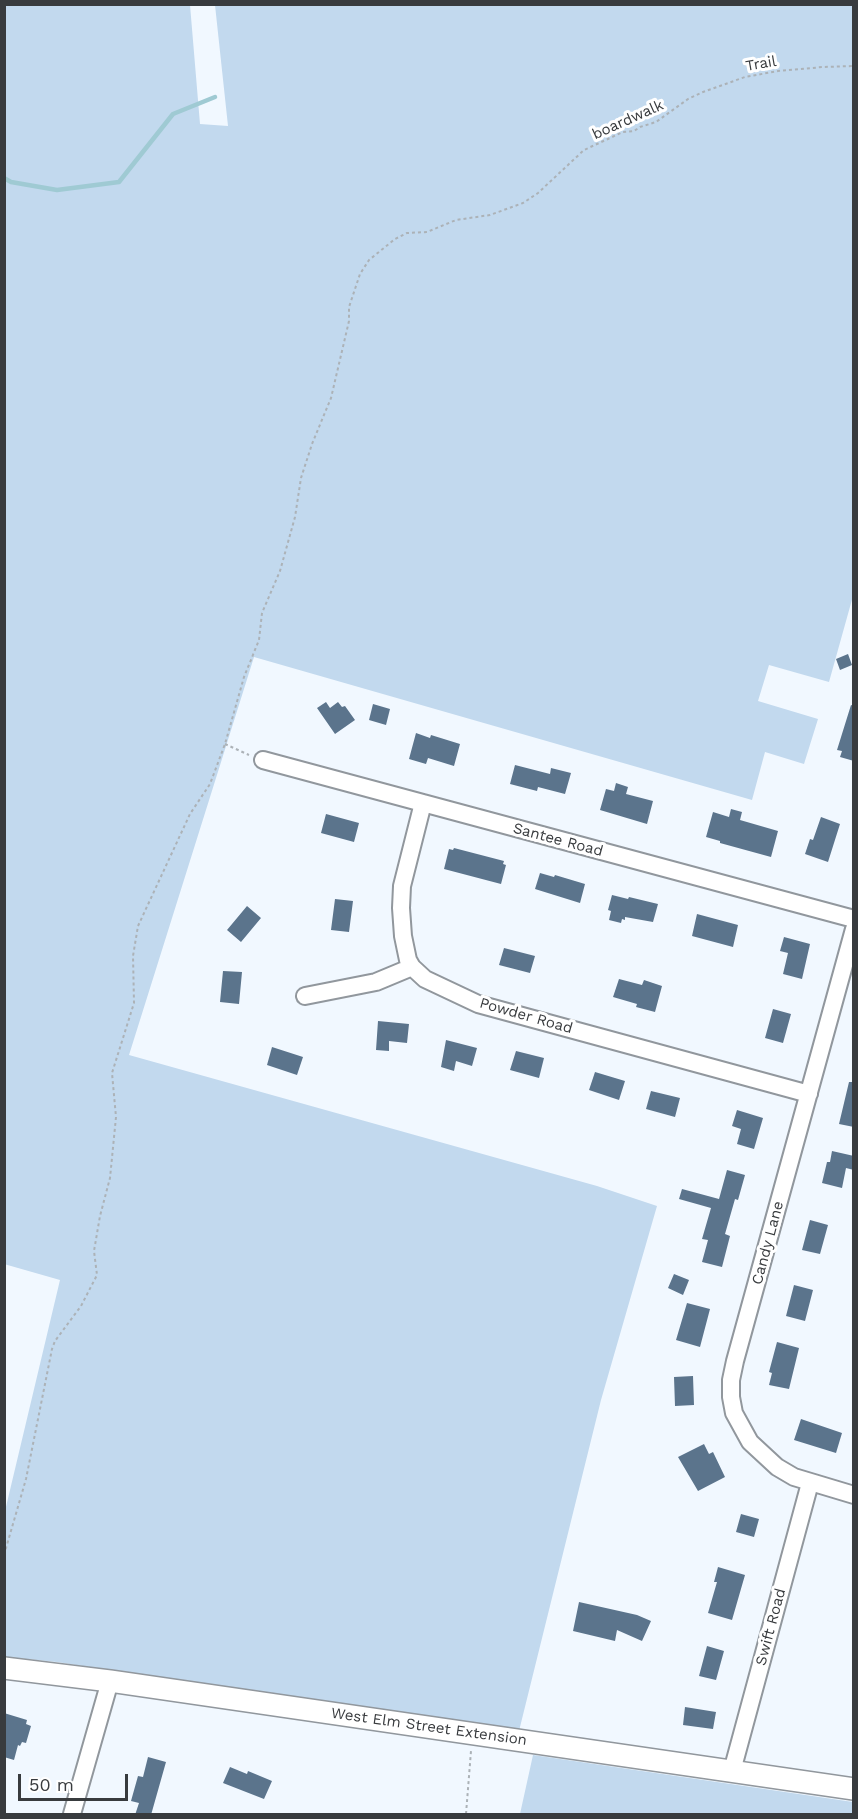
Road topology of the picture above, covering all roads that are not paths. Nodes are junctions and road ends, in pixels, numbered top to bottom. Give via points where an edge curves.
1 (263, 760) road end
2 (423, 803) junction
3 (854, 919) edge
4 (854, 929) edge
5 (412, 967) junction
6 (305, 996) dead end
7 (809, 1094) junction
8 (810, 1483) junction
9 (854, 1495) edge
10 (4, 1668) edge
11 (110, 1681) junction
12 (732, 1772) junction
13 (854, 1789) edge
14 (72, 1815) edge

1 - 2 street, Santee Road
2 - 3 street, Santee Road
2 - 5 street via 401,897 403,936
4 - 7 street, Candy Lane
5 - 6 street via 375,982
5 - 7 street, Powder Road via 437,986 478,1004
7 - 8 street, Candy Lane via 735,1362 731,1397 734,1413 750,1442 777,1467
8 - 9 street, Candy Lane
8 - 12 street, Swift Road
10 - 11 street, West Elm Street Extension
11 - 12 street, West Elm Street Extension
11 - 14 street
12 - 13 street, West Elm Street Extension

